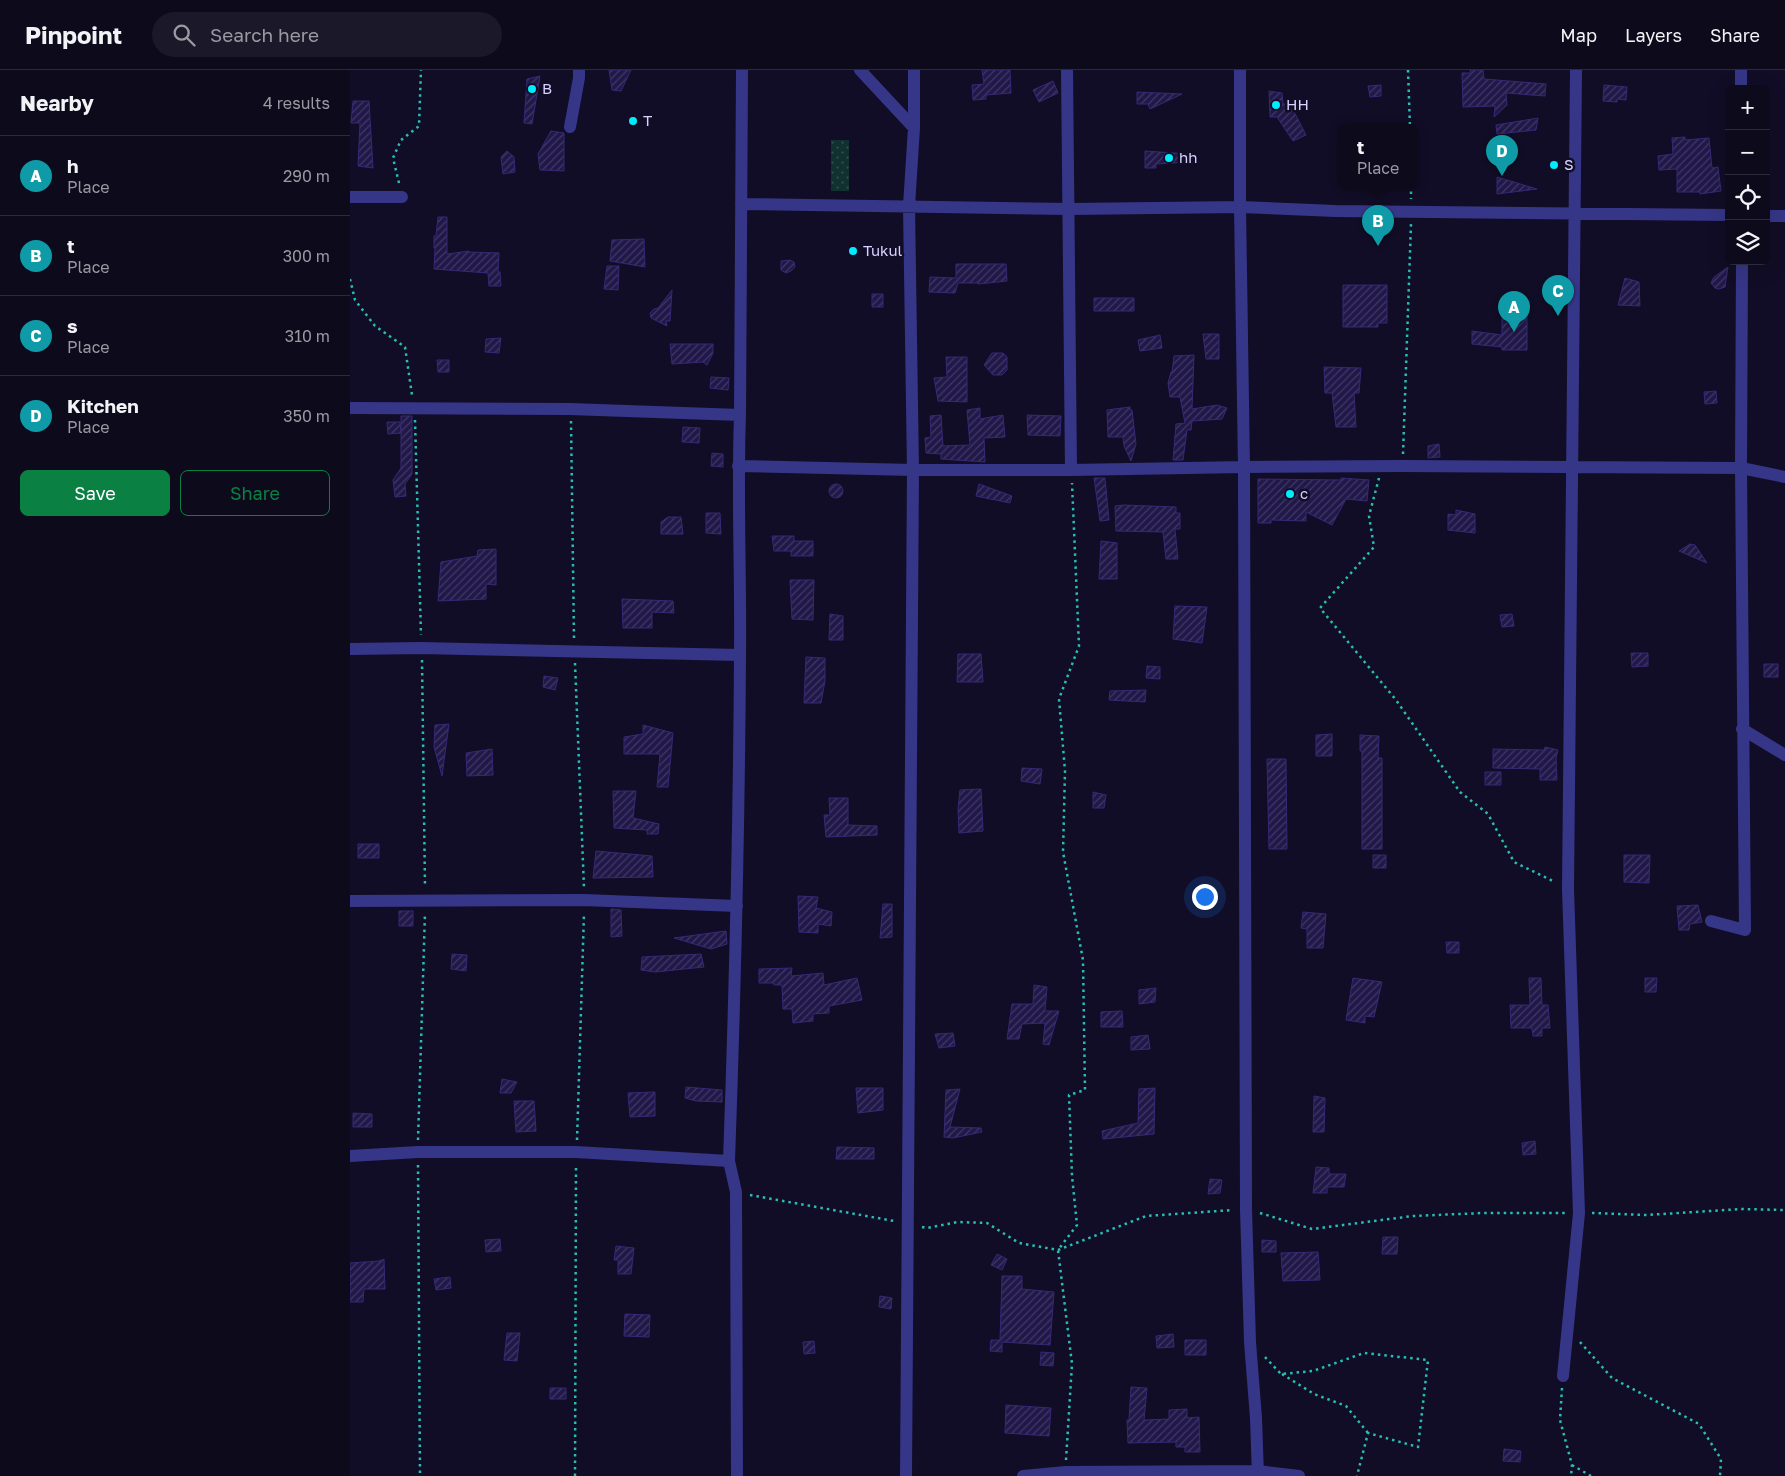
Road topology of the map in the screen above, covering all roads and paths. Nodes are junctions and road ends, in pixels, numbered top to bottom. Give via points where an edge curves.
1 (421, 70) edge
2 (579, 70) edge
3 (742, 70) edge
4 (860, 70) edge
5 (914, 70) edge
6 (1067, 70) edge
7 (1240, 70) edge
8 (1408, 70) edge
9 (1576, 70) edge
10 (1741, 70) edge
11 (1741, 85) edge
12 (1410, 124) edge
13 (570, 127) dead end
14 (914, 128) junction
15 (350, 196) edge
16 (402, 197) joint
17 (741, 204) junction
18 (909, 206) junction
19 (1240, 207) junction
20 (1070, 209) junction
21 (1412, 211) junction
22 (1573, 213) junction
23 (1725, 215) edge
24 (1770, 216) edge
25 (1785, 216) edge
26 (1742, 265) edge
27 (350, 279) edge
28 (350, 408) edge
29 (415, 409) junction
30 (570, 410) junction
31 (740, 415) junction
32 (738, 466) junction
33 (1402, 466) junction
34 (1244, 467) junction
35 (1571, 467) junction
36 (1741, 468) junction
37 (913, 470) junction
38 (1071, 470) junction
39 (1380, 475) dead end
40 (1785, 477) edge
41 (422, 648) junction
42 (350, 649) edge
43 (574, 651) junction
44 (740, 655) junction
45 (1742, 729) junction
46 (1785, 755) edge
47 (1568, 889) junction
48 (584, 900) junction
49 (350, 901) edge
50 (426, 902) junction
51 (738, 906) junction
52 (1710, 921) dead end
53 (418, 1152) junction
54 (576, 1152) junction
55 (350, 1156) edge
56 (729, 1161) junction
57 (1569, 1329) junction
58 (1250, 1342) junction
59 (1281, 1374) junction
60 (1563, 1376) joint
61 (1368, 1434) junction
62 (1572, 1464) junction
63 (1066, 1472) junction
64 (1258, 1473) edge
65 (420, 1476) edge
66 (575, 1476) edge
67 (738, 1476) edge
68 (906, 1476) edge
69 (1023, 1476) edge
70 (1299, 1476) edge
71 (1357, 1476) edge
72 (1571, 1476) edge
73 (1591, 1476) edge
74 (1720, 1476) edge

1 - 16 path via 419,126 402,140 392,158
2 - 13 street
3 - 17 street
4 - 14 street
5 - 14 street
6 - 20 street
7 - 19 street
8 - 12 path
9 - 22 street
10 - 11 street
14 - 18 street
15 - 16 street
17 - 18 street
17 - 31 street
18 - 20 street
18 - 37 street
19 - 20 street
19 - 21 street
19 - 34 street
20 - 38 street
21 - 22 street
21 - 33 path
22 - 23 street
22 - 35 street
24 - 25 street
26 - 36 street
27 - 29 path via 355,300 375,326 405,347
28 - 29 street
29 - 30 street
29 - 41 path
30 - 31 street
30 - 43 path
31 - 32 street
32 - 37 street
32 - 44 street
33 - 34 street
33 - 35 street
34 - 38 street
34 - 58 street via 1246,1209
35 - 36 street
35 - 47 street
36 - 40 street
36 - 45 street
37 - 38 street
37 - 68 street
38 - 63 path via 1080,646 1059,699 1065,770 1063,852 1083,960 1085,1090 1069,1095 1077,1224 1058,1250 1072,1364
39 - 47 path via 1369,516 1374,547 1320,608 1396,700 1460,792 1488,814 1514,862
41 - 42 street
41 - 43 street
41 - 50 path
43 - 44 street
43 - 48 path
44 - 51 street
45 - 46 street
45 - 52 street via 1745,930
47 - 57 street via 1579,1213
48 - 50 street
48 - 51 street
48 - 54 path
49 - 50 street
50 - 53 path
51 - 56 street
53 - 54 street
53 - 55 street
53 - 65 path
54 - 56 street
54 - 66 path
56 - 67 street via 736,1192
57 - 60 street
57 - 74 path via 1612,1378 1699,1424 1721,1459
58 - 59 path
58 - 64 street
59 - 61 path via 1314,1394 1346,1406
59 - 61 path via 1313,1371 1364,1353 1428,1360 1418,1447
60 - 62 path via 1560,1420
61 - 71 path
62 - 72 path
62 - 73 path
63 - 64 street
63 - 69 street
64 - 70 street

